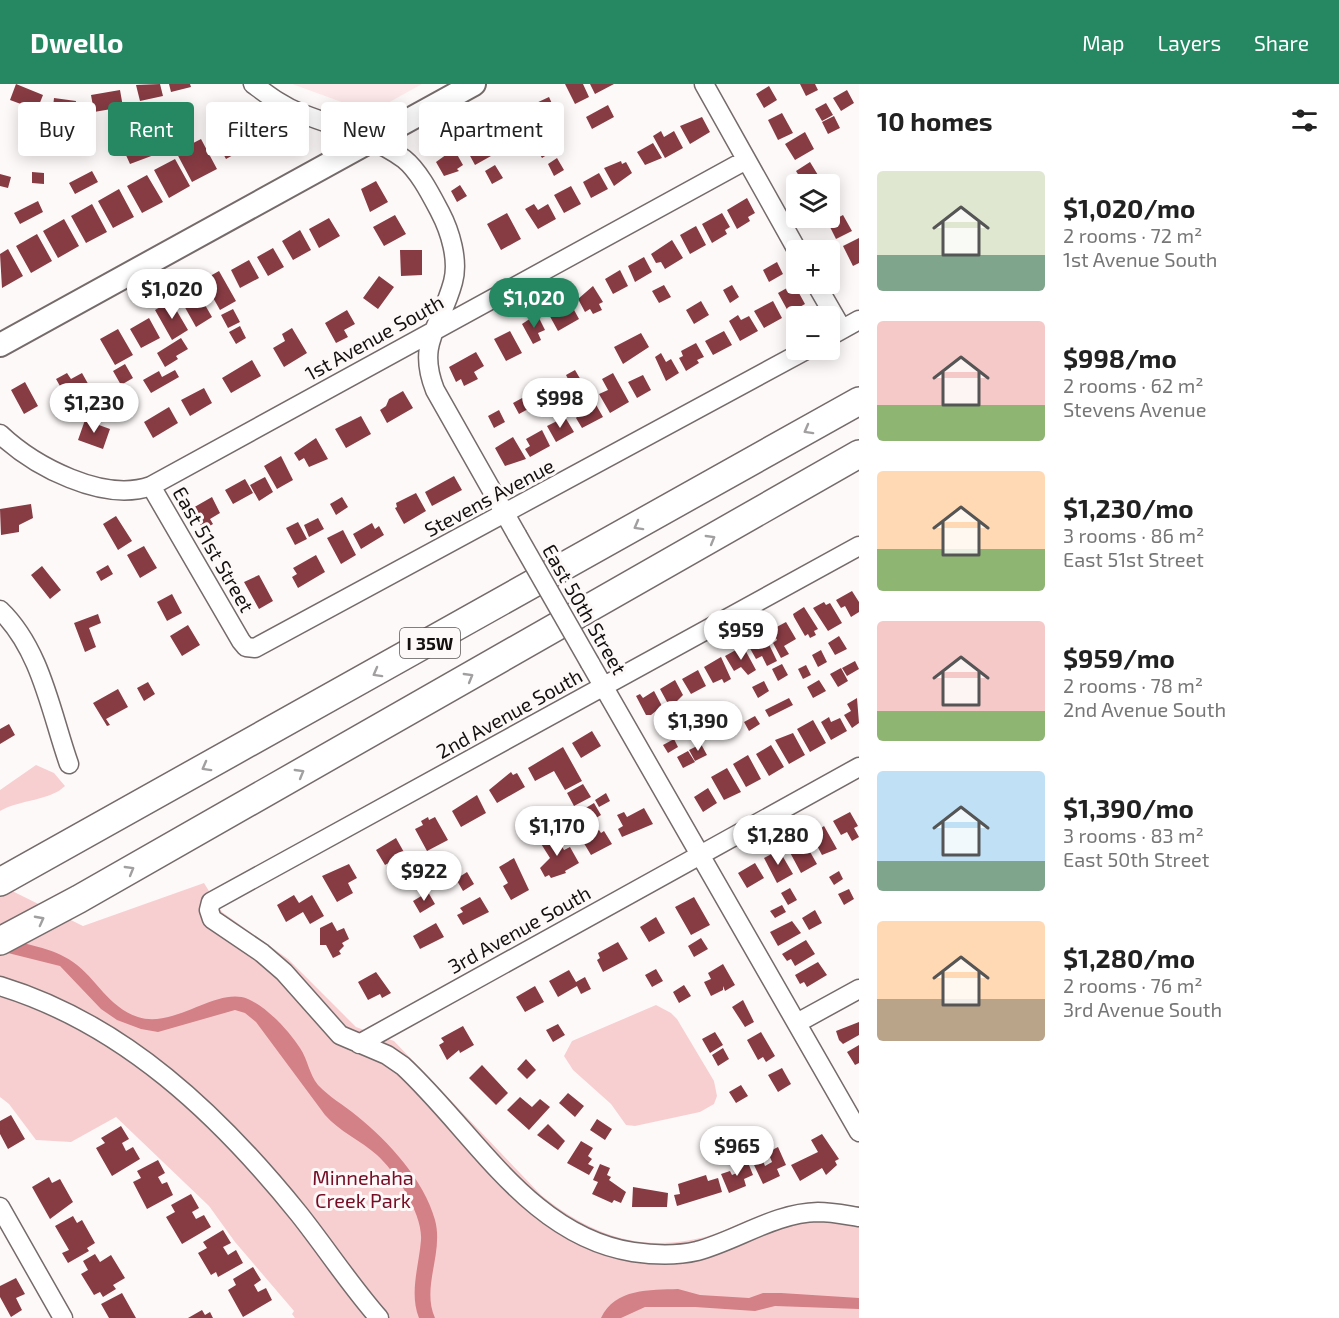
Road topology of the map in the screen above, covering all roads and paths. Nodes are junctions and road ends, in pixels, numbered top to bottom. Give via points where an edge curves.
1 (253, 84) edge
2 (474, 84) edge
3 (704, 84) edge
4 (407, 120) edge
5 (321, 121) edge
6 (340, 156) edge
7 (398, 156) edge
8 (746, 160) junction
9 (791, 240) edge
10 (859, 320) edge
11 (435, 329) junction
12 (840, 331) edge
13 (0, 345) edge
14 (788, 360) edge
15 (859, 401) edge
16 (0, 434) edge
17 (859, 454) edge
18 (152, 486) junction
19 (505, 514) junction
20 (859, 546) edge
21 (0, 610) edge
22 (255, 648) joint
23 (603, 686) junction
24 (69, 764) dead end
25 (859, 767) edge
26 (700, 854) junction
27 (0, 882) edge
28 (0, 941) edge
29 (0, 986) edge
30 (859, 989) edge
31 (797, 1023) junction
32 (359, 1044) junction
33 (859, 1132) edge
34 (0, 1207) edge
35 (859, 1217) edge
36 (7, 1237) edge
37 (63, 1318) edge
38 (379, 1318) edge

1 - 5 street, East 50th Street via 276,101
2 - 4 main road
3 - 8 street
6 - 13 main road
7 - 11 street, East 50th Street via 430,194 446,224 454,257 454,278
8 - 9 street
8 - 11 street, 1st Avenue South
10 - 12 street
11 - 18 street, 1st Avenue South
11 - 19 street, East 50th Street via 427,355 430,376
14 - 19 street, Stevens Avenue
15 -> 27 highway, I 35W
16 - 18 street, East 51st Street via 41,465 71,478 104,488 137,491
28 -> 17 highway, I 35W
18 - 22 street, East 51st Street via 241,641
19 - 22 street, Stevens Avenue
19 - 23 street, East 50th Street, bridge
20 - 23 street, 2nd Avenue South
21 - 24 street via 38,668
23 - 26 street, East 50th Street
23 - 32 street, 2nd Avenue South via 211,902 212,919 262,953 340,1035
25 - 26 street, 3rd Avenue South
26 - 31 street, East 50th Street
26 - 32 street, 3rd Avenue South
29 - 38 street via 75,1017 172,1081 215,1119 280,1191
30 - 31 street
31 - 33 street, East 50th Street
32 - 35 street via 404,1066 533,1204 558,1225 586,1240 617,1250 681,1254 795,1216 817,1212
34 - 36 street
36 - 37 street

